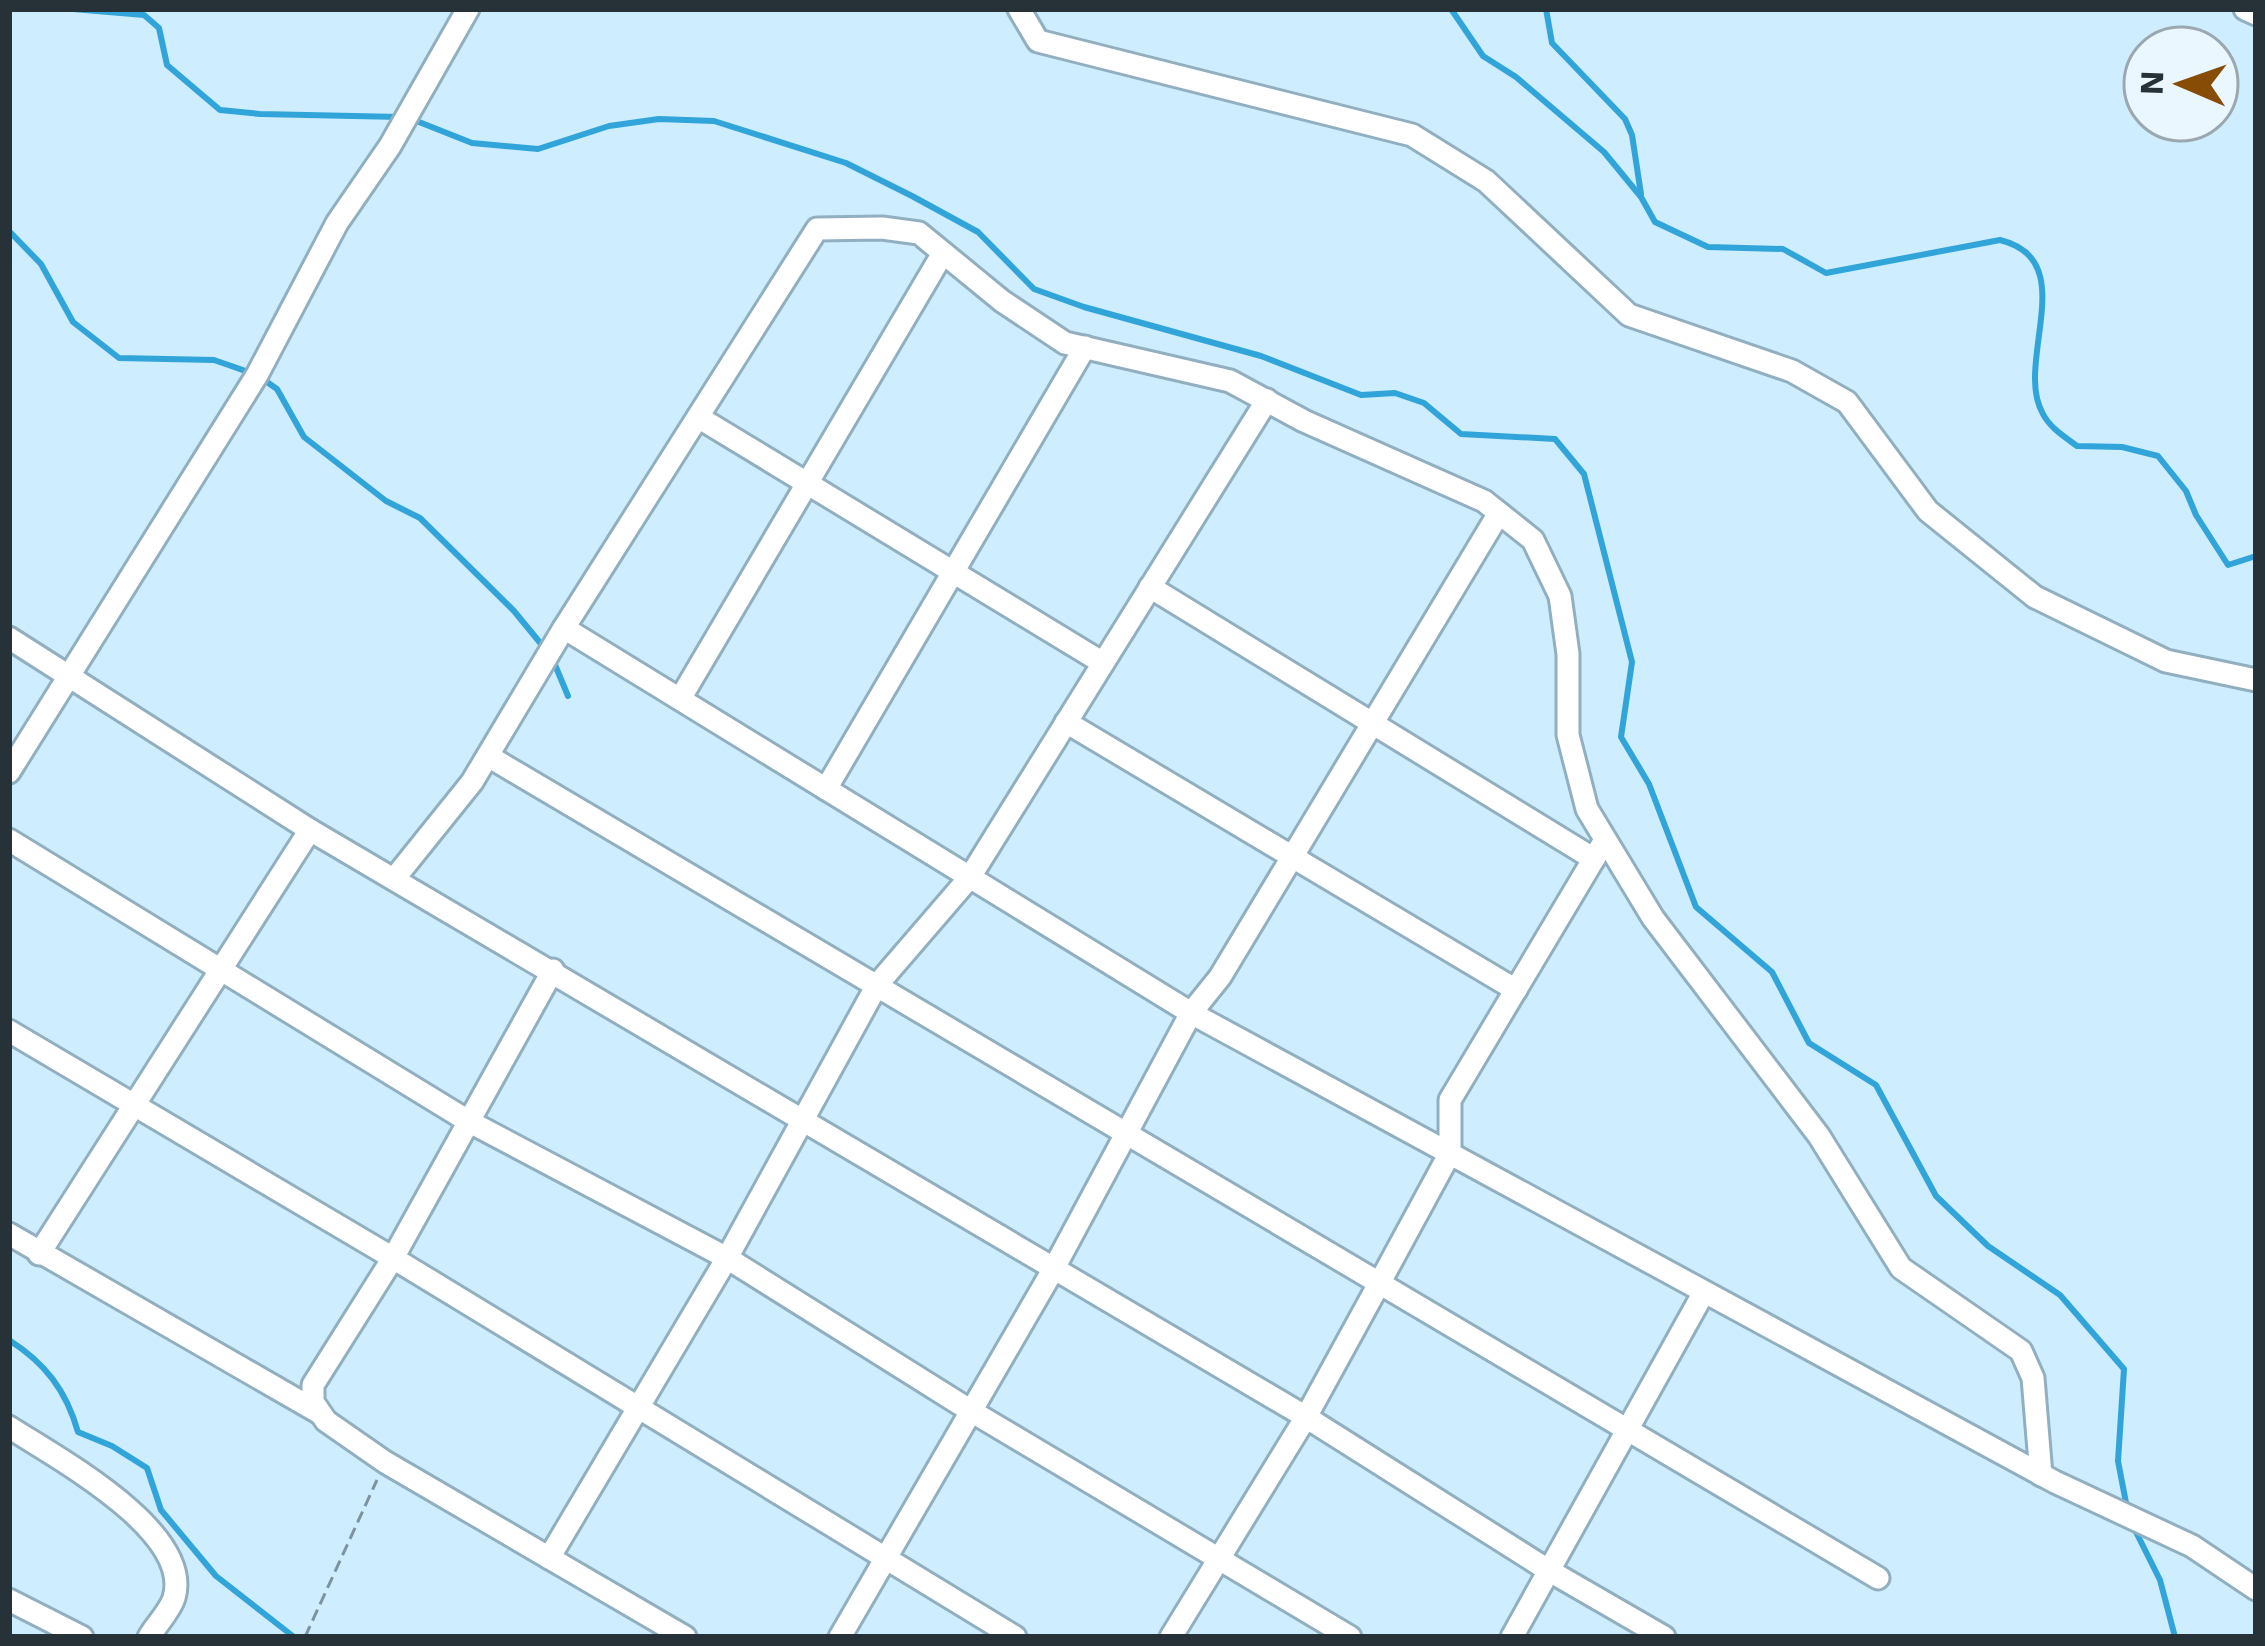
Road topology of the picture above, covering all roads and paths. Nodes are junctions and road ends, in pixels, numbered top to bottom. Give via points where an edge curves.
1 (468, 9) edge
2 (1018, 9) edge
3 (2246, 9) edge
4 (2256, 14) edge
5 (943, 253) junction
6 (1085, 347) junction
7 (1267, 400) junction
8 (698, 417) junction
9 (807, 483) junction
10 (1499, 513) junction
11 (954, 572) junction
12 (1150, 587) junction
13 (564, 628) junction
14 (9, 638) edge
15 (1103, 663) junction
16 (70, 674) junction
17 (2256, 680) edge
18 (680, 699) junction
19 (1066, 722) junction
20 (1373, 723) junction
21 (488, 756) junction
22 (9, 772) edge
23 (826, 789) junction
24 (310, 830) junction
25 (9, 840) edge
26 (1600, 849) junction
27 (1293, 857) junction
28 (970, 877) junction
29 (394, 879) junction
30 (220, 970) junction
31 (553, 970) junction
32 (877, 985) junction
33 (1516, 990) junction
34 (1192, 1013) junction
35 (9, 1031) edge
36 (134, 1106) junction
37 (802, 1120) junction
38 (468, 1121) junction
39 (1127, 1132) junction
40 (1450, 1154) junction
41 (9, 1234) edge
42 (39, 1254) junction
43 (393, 1258) junction
44 (727, 1258) junction
45 (1053, 1270) junction
46 (1380, 1282) junction
47 (1704, 1292) junction
48 (635, 1408) junction
49 (971, 1411) junction
50 (318, 1412) junction
51 (1306, 1417) junction
52 (9, 1427) edge
53 (1626, 1429) junction
54 (385, 1462) junction
55 (2042, 1475) junction
56 (549, 1558) junction
57 (886, 1558) junction
58 (1219, 1558) junction
59 (1548, 1570) junction
60 (1878, 1578) dead end
61 (2256, 1589) edge
62 (9, 1600) edge
63 (82, 1637) edge
64 (149, 1637) edge
65 (305, 1637) edge
66 (685, 1637) edge
67 (840, 1637) edge
68 (1015, 1637) edge
69 (1171, 1637) edge
70 (1350, 1637) edge
71 (1512, 1637) edge
72 (1664, 1637) edge

1 - 16 street via 337,223 257,375
2 - 17 street via 1038,40 1412,135 1486,182 1629,315 1792,371 1847,402 1928,511 2035,597 2166,661
3 - 4 street
5 - 6 street via 1017,312
5 - 8 street via 919,233 817,229
5 - 9 street
6 - 7 street via 1230,381
6 - 11 street
7 - 10 street
7 - 12 street
8 - 9 street
8 - 13 street
9 - 11 street
9 - 18 street
10 - 20 street
10 - 26 street via 1533,540 1560,596 1568,735
11 - 15 street
11 - 23 street
12 - 15 street
12 - 20 street
13 - 18 street
13 - 21 street
14 - 16 street
15 - 19 street
16 - 22 street
16 - 24 street
18 - 23 street
19 - 27 street
19 - 28 street
20 - 26 street
20 - 27 street
21 - 29 street
21 - 32 street
23 - 28 street
24 - 29 street
24 - 30 street
25 - 30 street
26 - 33 street
26 - 55 street via 1819,1136 1901,1268 2021,1351 2033,1378
27 - 33 street
27 - 34 street
28 - 32 street
28 - 34 street
29 - 31 street
30 - 36 street
30 - 38 street
31 - 37 street
31 - 38 street
32 - 37 street
32 - 39 street
33 - 40 street via 1450,1100
34 - 39 street
34 - 40 street
35 - 36 street
36 - 42 street
36 - 43 street
37 - 44 street
37 - 45 street
38 - 43 street
38 - 44 street
39 - 45 street
39 - 46 street
40 - 46 street
40 - 47 street
41 - 42 street
42 - 50 street
43 - 48 street
43 - 50 street via 313,1385
44 - 48 street
44 - 49 street
45 - 49 street
45 - 51 street
46 - 51 street
46 - 53 street
47 - 53 street
47 - 55 street
48 - 56 street
48 - 57 street
49 - 57 street
49 - 58 street
50 - 54 street
51 - 58 street
51 - 59 street
52 - 64 street via 104,1487 175,1565 174,1598
53 - 59 street
53 - 60 street
54 - 56 street
54 - 65 path
55 - 61 street via 2192,1546
56 - 66 street
57 - 67 street
57 - 68 street
58 - 69 street
58 - 70 street
59 - 71 street
59 - 72 street
62 - 63 street

